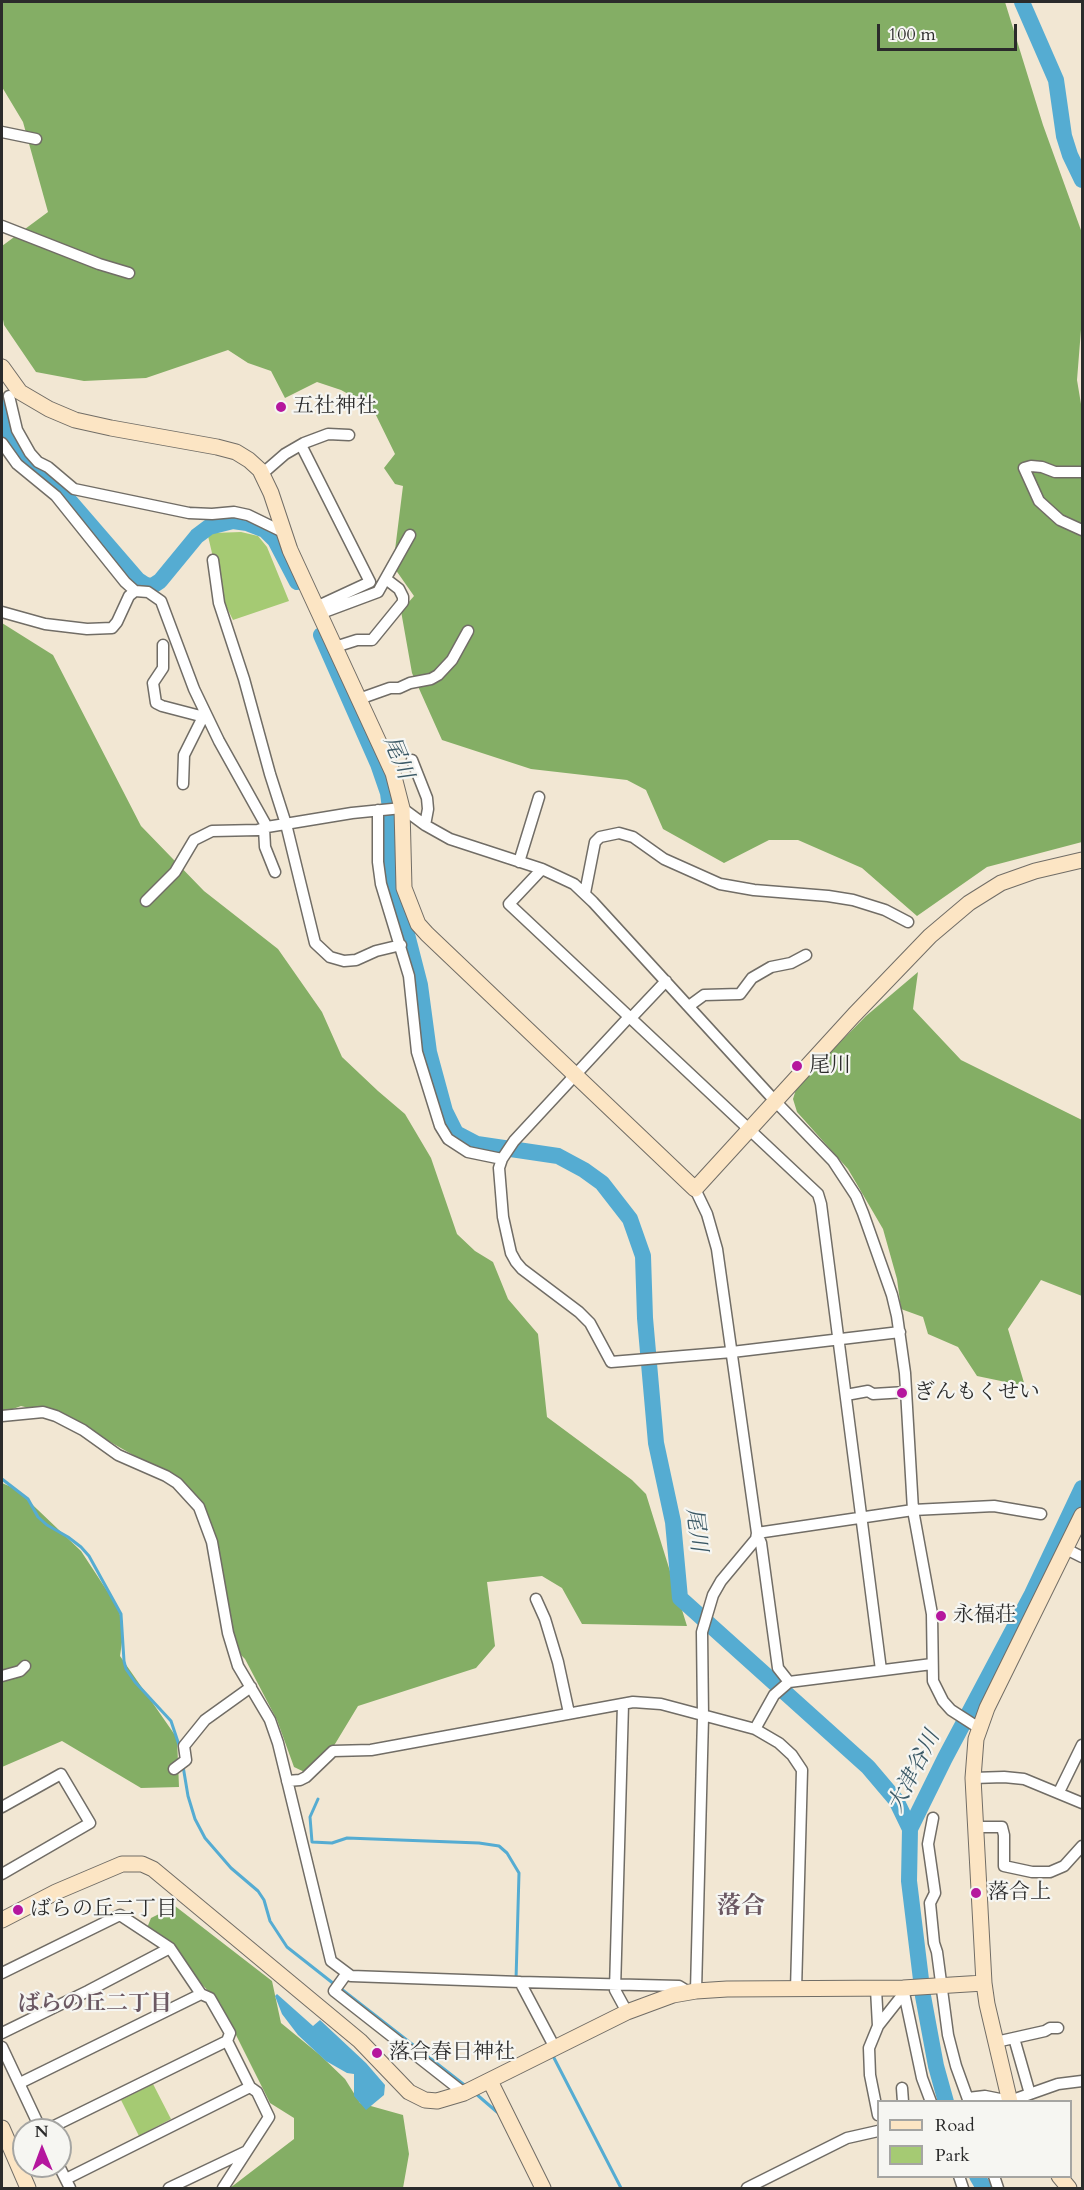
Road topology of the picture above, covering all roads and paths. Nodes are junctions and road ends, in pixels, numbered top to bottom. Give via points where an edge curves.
1 (2, 132) edge
2 (36, 139) dead end
3 (2, 226) edge
4 (129, 273) dead end
5 (2, 367) edge
6 (8, 395) edge
7 (349, 435) dead end
8 (2, 443) edge
9 (301, 445) junction
10 (1083, 472) edge
11 (262, 474) junction
12 (1083, 530) edge
13 (283, 532) junction
14 (410, 535) dead end
15 (213, 560) dead end
16 (386, 579) junction
17 (135, 591) junction
18 (318, 611) junction
19 (2, 612) edge
20 (468, 631) dead end
21 (163, 645) dead end
22 (334, 647) junction
23 (359, 699) junction
24 (205, 718) junction
25 (412, 760) dead end
26 (183, 784) dead end
27 (539, 797) dead end
28 (399, 808) junction
29 (380, 810) junction
30 (286, 824) junction
31 (425, 825) junction
32 (266, 827) junction
33 (1083, 860) edge
34 (519, 862) junction
35 (542, 869) junction
36 (275, 872) dead end
37 (585, 893) junction
38 (146, 901) dead end
39 (908, 922) dead end
40 (401, 945) junction
41 (806, 955) dead end
42 (666, 981) junction
43 (689, 1006) junction
44 (630, 1018) junction
45 (576, 1075) junction
46 (775, 1101) junction
47 (749, 1130) junction
48 (503, 1158) junction
49 (695, 1189) junction
50 (900, 1332) junction
51 (838, 1339) junction
52 (732, 1352) junction
53 (906, 1392) junction
54 (846, 1395) junction
55 (2, 1416) edge
56 (913, 1510) junction
57 (1041, 1514) dead end
58 (1083, 1515) edge
59 (862, 1518) junction
60 (757, 1533) junction
61 (1066, 1549) junction
62 (1083, 1557) edge
63 (536, 1599) dead end
64 (932, 1664) junction
65 (25, 1666) dead end
66 (881, 1670) junction
67 (2, 1676) edge
68 (786, 1683) junction
69 (251, 1687) junction
70 (623, 1704) junction
71 (569, 1713) junction
72 (703, 1717) junction
73 (976, 1726) junction
74 (755, 1729) junction
75 (1083, 1745) edge
76 (174, 1769) dead end
77 (973, 1778) junction
78 (287, 1781) junction
79 (1059, 1792) junction
80 (1083, 1803) edge
81 (2, 1807) edge
82 (933, 1818) dead end
83 (975, 1827) junction
84 (1083, 1846) edge
85 (2, 1874) edge
86 (2, 1919) edge
87 (170, 1948) junction
88 (2, 1973) edge
89 (347, 1973) junction
90 (520, 1982) junction
91 (984, 1983) junction
92 (616, 1984) junction
93 (941, 1986) junction
94 (876, 1989) junction
95 (796, 1990) junction
96 (904, 1990) junction
97 (693, 1991) junction
98 (201, 1994) junction
99 (627, 2012) junction
100 (878, 2026) junction
101 (1059, 2028) dead end
102 (2, 2032) edge
103 (1014, 2038) junction
104 (227, 2041) junction
105 (996, 2042) junction
106 (2, 2047) edge
107 (555, 2048) junction
108 (490, 2081) junction
109 (20, 2083) junction
110 (1082, 2084) edge
111 (250, 2087) junction
112 (902, 2088) dead end
113 (464, 2093) junction
114 (1030, 2094) junction
115 (903, 2100) edge
116 (930, 2100) edge
117 (969, 2100) edge
118 (1002, 2100) edge
119 (1010, 2100) edge
120 (1015, 2100) edge
121 (877, 2106) edge
122 (36, 2118) edge
123 (70, 2118) edge
124 (877, 2131) edge
125 (248, 2150) junction
126 (68, 2184) edge
127 (169, 2188) edge
128 (223, 2188) edge
129 (543, 2188) edge
130 (747, 2188) edge

1 - 2 street
3 - 4 street
5 - 6 street
6 - 11 street via 75,420 236,452
6 - 13 street via 22,441 38,462 74,489 189,513 234,512
7 - 9 street via 327,434
8 - 17 street via 17,464 56,496
9 - 11 street
9 - 18 street via 370,582
10 - 12 street via 1024,468 1039,501 1060,520
11 - 13 street
13 - 18 street
14 - 16 street
15 - 30 street via 219,603
16 - 18 street via 378,592
16 - 22 street via 399,590 403,602 372,640
17 - 19 street via 112,628 45,624
17 - 24 street via 148,592 161,601
18 - 22 street
20 - 23 street via 452,660 430,680
21 - 24 street via 163,668 153,683 156,703
22 - 23 street
23 - 28 street via 393,773
24 - 26 street via 184,755
24 - 32 street
25 - 31 street via 427,798
27 - 34 street
28 - 29 street
28 - 31 street
28 - 45 street via 404,888 418,924
29 - 30 street
29 - 40 street via 379,872
30 - 32 street
30 - 40 street via 319,948 330,957 351,961
31 - 34 street via 450,839
32 - 36 street via 265,847
32 - 38 street via 212,831 194,840 175,872
33 - 46 street via 1001,883 969,903 930,936
34 - 35 street
35 - 37 street
35 - 44 street via 509,904
37 - 39 street via 595,842 619,833 720,884 853,900
37 - 42 street
40 - 48 street via 409,976 417,1052 443,1132 468,1152
41 - 43 street via 752,978 740,994 704,995
42 - 43 street
42 - 44 street
43 - 46 street
44 - 45 street
44 - 47 street
45 - 48 street
45 - 49 street
46 - 47 street
46 - 50 street via 833,1161 856,1196 892,1295
47 - 49 street
47 - 51 street via 818,1194
48 - 52 street via 499,1168 503,1217 511,1253 522,1269 590,1323 611,1362
49 - 52 street via 714,1233
50 - 51 street
50 - 53 street
51 - 52 street
51 - 54 street
52 - 60 street
53 - 54 street
53 - 56 street
54 - 59 street
55 - 69 street via 43,1412 56,1416 118,1455 166,1476 189,1494 206,1522 228,1633 238,1666
56 - 57 street via 994,1506
56 - 59 street
56 - 64 street via 930,1598
58 - 61 street
59 - 60 street
59 - 66 street
60 - 68 street via 778,1668
60 - 72 street via 721,1581 707,1609 702,1632
61 - 62 street
61 - 73 street
63 - 71 street via 558,1662
64 - 66 street
64 - 73 street via 933,1681 951,1710
65 - 67 street
66 - 68 street
68 - 74 street via 774,1695
69 - 76 street via 205,1720 184,1746 186,1760
69 - 78 street via 270,1720
70 - 71 street
70 - 72 street via 661,1704
70 - 92 street
71 - 78 street via 371,1750 333,1751 306,1777
72 - 74 street
72 - 97 street
73 - 77 street
74 - 95 street via 779,1743 802,1770
75 - 79 street
77 - 79 street via 1024,1779
77 - 83 street
78 - 89 street via 331,1961
79 - 80 street
81 - 85 street via 61,1774 90,1823
82 - 93 street via 928,1844 935,1893 930,1903
83 - 84 street via 1002,1827 1004,1866 1032,1872 1050,1872 1064,1866
83 - 91 street
86 - 113 street via 122,1864 142,1864 153,1869 360,2041 417,2097 437,2101
87 - 88 street via 120,1915
87 - 98 street
87 - 102 street
89 - 90 street
89 - 113 street via 337,1987
90 - 92 street
90 - 107 street
91 - 93 street
91 - 105 street
92 - 97 street via 679,1986
92 - 99 street via 615,1990
93 - 96 street
93 - 117 street via 951,2046
94 - 95 street
94 - 96 street
94 - 100 street
95 - 97 street
96 - 100 street
96 - 116 street
97 - 99 street
98 - 104 street via 210,1998 230,2033
98 - 109 street
99 - 107 street
100 - 121 street via 869,2048
101 - 103 street
103 - 105 street
103 - 114 street
104 - 111 street
104 - 123 street
105 - 119 street
106 - 109 street
107 - 108 street
108 - 113 street
108 - 129 street
109 - 122 street
110 - 114 street via 1058,2084
111 - 125 street via 257,2092 269,2117
111 - 126 street
112 - 115 street
114 - 120 street
117 - 118 street via 985,2096
124 - 130 street via 847,2138
125 - 127 street
125 - 128 street

